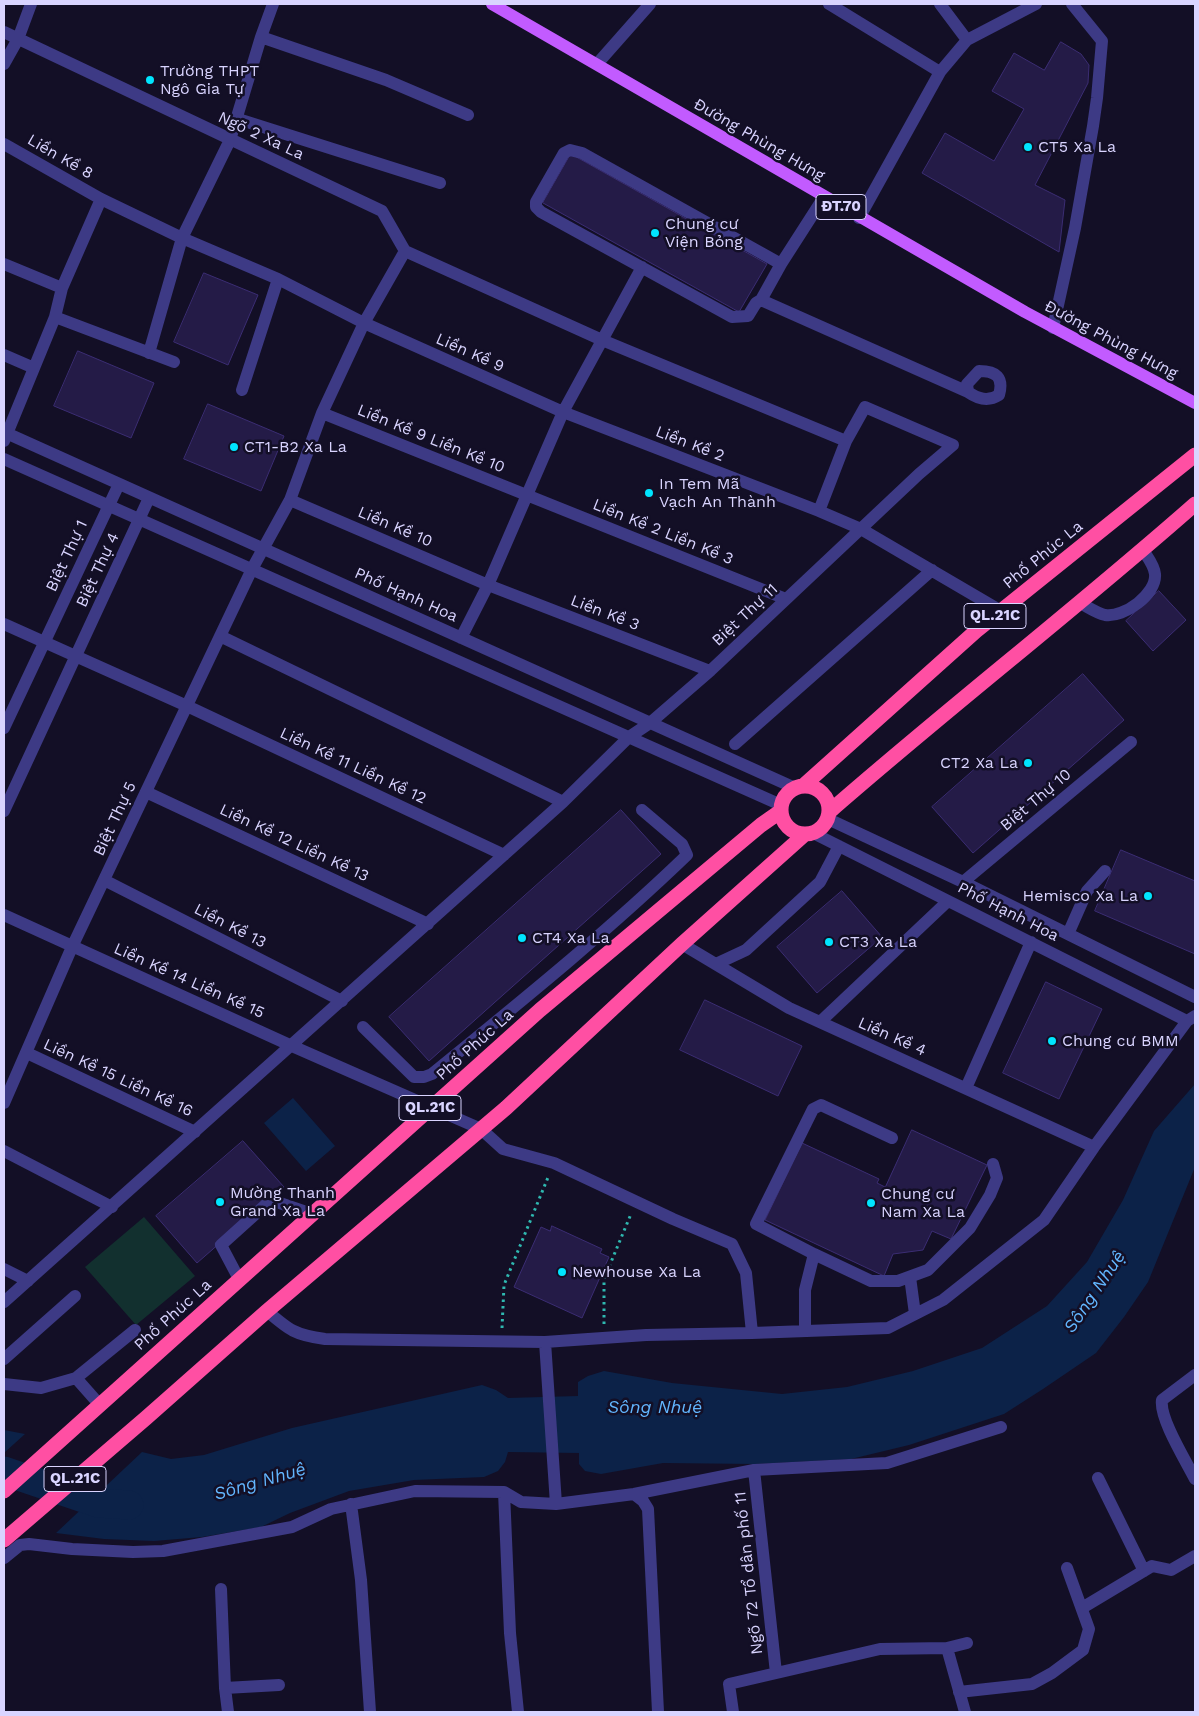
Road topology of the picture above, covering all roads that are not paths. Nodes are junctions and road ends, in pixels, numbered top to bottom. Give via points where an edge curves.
1 (31, 4) edge
2 (273, 4) edge
3 (492, 4) edge
4 (650, 4) edge
5 (829, 4) edge
6 (940, 4) edge
7 (1036, 4) edge
8 (1072, 4) edge
9 (4, 32) edge
10 (261, 38) junction
11 (18, 39) junction
12 (967, 40) junction
13 (4, 64) edge
14 (597, 64) junction
15 (940, 72) junction
16 (468, 115) dead end
17 (238, 118) junction
18 (230, 140) junction
19 (4, 144) edge
20 (440, 183) dead end
21 (824, 197) junction
22 (101, 199) junction
23 (859, 218) junction
24 (182, 238) junction
25 (405, 251) junction
26 (4, 264) edge
27 (781, 264) junction
28 (642, 267) junction
29 (278, 279) junction
30 (62, 288) junction
31 (761, 300) junction
32 (55, 317) junction
33 (364, 323) junction
34 (1053, 328) junction
35 (602, 340) junction
36 (149, 353) junction
37 (4, 355) edge
38 (174, 362) dead end
39 (34, 368) junction
40 (242, 390) dead end
41 (968, 392) dead end
42 (1195, 404) edge
43 (563, 412) junction
44 (322, 413) junction
45 (5, 436) edge
46 (846, 441) junction
47 (1195, 455) edge
48 (4, 459) edge
49 (119, 484) junction
50 (528, 495) junction
51 (149, 498) junction
52 (290, 500) junction
53 (1195, 504) edge
54 (108, 506) junction
55 (819, 511) junction
56 (139, 519) junction
57 (861, 529) junction
58 (262, 548) junction
59 (1143, 550) junction
60 (252, 569) junction
61 (932, 570) junction
62 (488, 584) junction
63 (786, 599) junction
64 (1080, 603) junction
65 (1000, 611) junction
66 (4, 624) edge
67 (220, 636) junction
68 (461, 638) junction
69 (44, 642) junction
70 (76, 656) junction
71 (710, 671) junction
72 (187, 706) junction
73 (650, 723) junction
74 (4, 728) edge
75 (630, 737) junction
76 (1131, 742) dead end
77 (735, 744) dead end
78 (799, 787) junction
79 (146, 792) junction
80 (563, 802) junction
81 (781, 808) junction
82 (642, 810) dead end
83 (4, 811) edge
84 (829, 815) junction
85 (808, 834) junction
86 (839, 846) junction
87 (504, 855) junction
88 (1105, 871) dead end
89 (104, 880) junction
90 (963, 882) junction
91 (948, 901) junction
92 (4, 916) edge
93 (428, 924) junction
94 (1068, 934) junction
95 (1031, 942) junction
96 (682, 944) junction
97 (72, 946) junction
98 (716, 964) junction
99 (556, 973) junction
100 (567, 987) junction
101 (1195, 997) edge
102 (342, 1001) junction
103 (1191, 1018) edge
104 (820, 1022) junction
105 (363, 1027) dead end
106 (292, 1046) junction
107 (27, 1052) junction
108 (966, 1088) junction
109 (4, 1103) edge
110 (431, 1107) junction
111 (481, 1129) junction
112 (196, 1132) junction
113 (892, 1138) dead end
114 (1094, 1147) junction
115 (4, 1151) edge
116 (993, 1164) dead end
117 (112, 1207) junction
118 (312, 1214) junction
119 (814, 1254) junction
120 (4, 1269) edge
121 (910, 1276) junction
122 (239, 1279) junction
123 (28, 1282) junction
124 (75, 1296) dead end
125 (4, 1302) edge
126 (266, 1311) junction
127 (915, 1314) junction
128 (135, 1330) dead end
129 (805, 1331) junction
130 (752, 1333) junction
131 (545, 1342) junction
132 (4, 1359) edge
133 (1195, 1375) edge
134 (76, 1378) junction
135 (4, 1384) edge
136 (94, 1410) junction
137 (1001, 1427) dead end
138 (754, 1470) junction
139 (1098, 1478) dead end
140 (1195, 1479) edge
141 (4, 1491) edge
142 (504, 1492) junction
143 (634, 1494) junction
144 (351, 1504) junction
145 (556, 1504) junction
146 (4, 1540) edge
147 (1195, 1556) edge
148 (4, 1558) edge
149 (1067, 1568) dead end
150 (1144, 1571) junction
151 (221, 1589) dead end
152 (1082, 1608) junction
153 (967, 1643) dead end
154 (947, 1648) junction
155 (776, 1673) junction
156 (279, 1685) dead end
157 (225, 1688) junction
158 (959, 1692) junction
159 (228, 1712) edge
160 (370, 1712) edge
161 (518, 1712) edge
162 (658, 1712) edge
163 (734, 1712) edge
164 (965, 1712) edge

1 - 11 street
2 - 10 street
3 - 14 main road, Đường Phùng Hưng / ĐT.70
4 - 14 street
5 - 15 street
6 - 12 street
7 - 12 street
8 - 34 street via 1102,41 1094,116 1075,228
9 - 11 street, Ngõ 2 Xa La
10 - 16 street via 386,80
10 - 17 street
11 - 13 street
11 - 18 street, Ngõ 2 Xa La
12 - 15 street
14 - 21 main road, Đường Phùng Hưng / ĐT.70
15 - 23 street
17 - 18 street
17 - 20 street
18 - 24 street
18 - 25 street, Ngõ 2 Xa La via 382,211
19 - 22 street, Liền Kề 8
21 - 23 main road, Đường Phùng Hưng / ĐT.70
21 - 27 street
22 - 24 street, Liền Kề 8
22 - 30 street
23 - 34 main road, Đường Phùng Hưng / ĐT.70
24 - 29 street, Liền Kề 8
24 - 36 street
25 - 33 street
25 - 35 street
26 - 30 street
27 - 28 street via 582,153 570,150 564,153 536,207
27 - 31 street
28 - 31 street via 732,317 748,316 756,302
28 - 35 street
29 - 33 street, Liền Kề 9
29 - 40 street
30 - 32 street
31 - 41 street
32 - 36 street
32 - 39 street
33 - 43 street, Liền Kề 9
33 - 44 street
34 - 42 main road, Đường Phùng Hưng / ĐT.70
35 - 43 street
35 - 46 street
36 - 38 street
37 - 39 street
39 - 45 street
43 - 50 street
43 - 55 street, Liền Kề 2
44 - 50 street, Liền Kề 9 Liền Kề 10
44 - 52 street
45 - 49 street, Phố Hạnh Hoa
46 - 55 street
46 - 57 street, Biệt Thự 11 via 865,407 953,445
47 - 65 highway, Phố Phúc La / QL.21C
48 - 54 street
49 - 51 street, Phố Hạnh Hoa
49 - 54 street, Biệt Thự 1
50 - 62 street
50 - 63 street, Liền Kề 2 Liền Kề 3
51 - 56 street, Biệt Thự 4
51 - 58 street, Phố Hạnh Hoa
52 - 58 street
52 - 62 street, Liền Kề 10
53 - 59 highway, QL.21C
54 - 56 street
54 - 69 street, Biệt Thự 1
55 - 57 street, Liền Kề 2
56 - 60 street
56 - 70 street, Biệt Thự 4
57 - 61 street, Liền Kề 2
57 - 63 street, Biệt Thự 11
58 - 60 street
58 - 68 street, Phố Hạnh Hoa
59 - 64 highway, QL.21C
59 - 64 street via 1153,566 1154,584 1130,609 1118,615 1106,615
60 - 67 street
60 - 75 street
61 - 65 street, Liền Kề 2
61 - 77 street
62 - 68 street
62 - 71 street, Liền Kề 3
63 - 71 street, Biệt Thự 11
64 - 84 highway, QL.21C via 1010,658
65 - 78 highway, Phố Phúc La / QL.21C
66 - 69 street, Liền Kề 11 Liền Kề 12
67 - 72 street
67 - 80 street
68 - 73 street, Phố Hạnh Hoa
69 - 70 street, Liền Kề 11 Liền Kề 12
69 - 74 street, Biệt Thự 1
70 - 72 street, Liền Kề 11 Liền Kề 12
70 - 83 street
71 - 73 street, Biệt Thự 11
72 - 79 street, Biệt Thự 5
72 - 87 street, Liền Kề 11 Liền Kề 12
73 - 75 street, Biệt Thự 11
73 - 78 street, Phố Hạnh Hoa
75 - 80 street, Biệt Thự 11
75 - 81 street
76 - 90 street, Biệt Thự 10
78 - 81 highway via 789,792
78 - 84 highway via 811,786 825,796
79 - 89 street, Biệt Thự 5
79 - 93 street, Liền Kề 12 Liền Kề 13
80 - 87 street, Biệt Thự 11
81 - 85 highway via 788,827
81 - 100 highway, Phố Phúc La / QL.21C
82 - 99 street via 682,844 687,855
84 - 85 highway via 822,828
84 - 90 street, Phố Hạnh Hoa
85 - 86 street, Phố Hạnh Hoa
85 - 96 highway, QL.21C
86 - 91 street, Phố Hạnh Hoa
86 - 98 street via 820,882 746,950
87 - 93 street, Biệt Thự 11
88 - 94 street via 1087,891
89 - 97 street, Biệt Thự 5
89 - 102 street, Liền Kề 13
90 - 94 street, Phố Hạnh Hoa
91 - 95 street, Phố Hạnh Hoa
91 - 104 street
92 - 97 street, Liền Kề 14 Liền Kề 15
93 - 102 street, Biệt Thự 11
94 - 101 street, Phố Hạnh Hoa
95 - 103 street, Phố Hạnh Hoa
95 - 108 street
96 - 98 street, Liền Kề 4
96 - 111 highway, QL.21C
97 - 106 street, Liền Kề 14 Liền Kề 15
97 - 107 street, Biệt Thự 5
98 - 104 street, Liền Kề 4 via 789,1008
99 - 100 street
99 - 105 street via 432,1074 424,1077 414,1077
100 - 110 highway, Phố Phúc La / QL.21C
102 - 106 street, Biệt Thự 11
103 - 114 street
104 - 108 street, Liền Kề 4
106 - 110 street, Liền Kề 14 Liền Kề 15
106 - 112 street, Biệt Thự 11
107 - 109 street, Biệt Thự 5
107 - 112 street, Liền Kề 15 Liền Kề 16
108 - 114 street, Liền Kề 4
110 - 111 street, Liền Kề 14 Liền Kề 15
110 - 118 highway, Phố Phúc La / QL.21C
111 - 126 highway, QL.21C
111 - 130 street, Liền Kề 14 Liền Kề 15 via 503,1149 554,1163 732,1244 746,1273
112 - 117 street, Biệt Thự 11
113 - 119 street via 821,1105 813,1109 756,1224
114 - 127 street via 1044,1220 943,1300
115 - 117 street
116 - 121 street via 997,1178 970,1228 928,1270
117 - 123 street, Biệt Thự 11
118 - 122 highway, Phố Phúc La / QL.21C
118 - 122 street via 271,1200 228,1238 221,1245
119 - 121 street via 871,1281 898,1282
119 - 129 street via 805,1290
120 - 123 street
121 - 127 street
122 - 136 highway, Phố Phúc La / QL.21C
123 - 125 street, Biệt Thự 11
124 - 132 street
126 - 131 street via 290,1330 306,1337
126 - 146 highway, QL.21C
127 - 129 street via 888,1328
128 - 134 street
129 - 130 street
130 - 131 street via 646,1335
131 - 145 street
133 - 140 street via 1162,1400 1161,1406
134 - 135 street via 41,1388
134 - 136 street
136 - 141 highway, QL.21C
137 - 138 street via 886,1463
138 - 143 street
138 - 155 street, Ngõ 72 Tổ dân phố 11
139 - 150 street
142 - 144 street via 415,1492
142 - 145 street via 521,1502
142 - 161 street via 510,1633
143 - 145 street
143 - 162 street via 648,1509
144 - 148 street via 292,1526 163,1552 29,1544 20,1545
144 - 160 street via 362,1580
147 - 150 street via 1171,1570 1152,1566
149 - 152 street
150 - 152 street
151 - 157 street
152 - 158 street via 1089,1629 1083,1650 1052,1673 1032,1684
153 - 154 street
154 - 155 street via 880,1649
154 - 158 street
155 - 163 street via 729,1684
156 - 157 street
157 - 159 street
158 - 164 street

